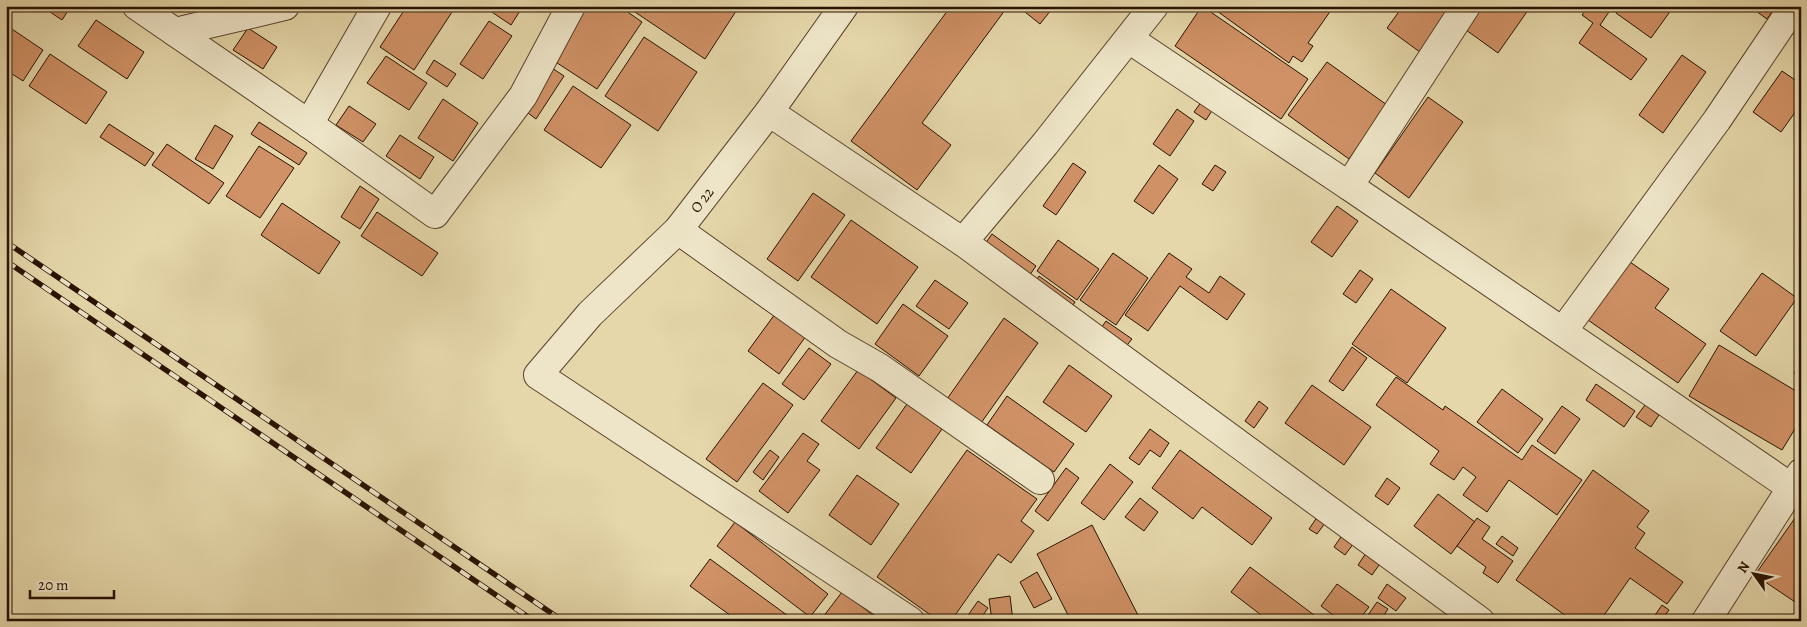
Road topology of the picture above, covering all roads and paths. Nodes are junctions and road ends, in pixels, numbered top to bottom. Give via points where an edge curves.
1 (137, 6) edge
2 (285, 6) edge
3 (376, 6) edge
4 (571, 6) edge
5 (844, 6) edge
6 (1154, 6) edge
7 (1466, 6) edge
8 (1794, 6) edge
9 (175, 32) junction
10 (1128, 39) junction
11 (769, 112) junction
12 (309, 124) junction
13 (1349, 186) junction
14 (678, 230) junction
15 (963, 242) junction
16 (1563, 331) junction
17 (1040, 480) dead end
18 (1798, 485) edge
19 (910, 621) edge
20 (1480, 621) edge
21 (1706, 621) edge

1 - 9 street
2 - 9 street
3 - 12 street
4 - 12 street via 523,96 435,214
5 - 11 street, O 22
6 - 10 street
7 - 13 street
8 - 16 street via 1718,120
9 - 12 street
10 - 13 street
10 - 15 street
11 - 14 street, O 22
11 - 15 street
13 - 16 street
14 - 17 street via 838,344 880,368
14 - 19 street, O 22 via 590,314 538,376
15 - 20 street
16 - 18 street
18 - 21 street

